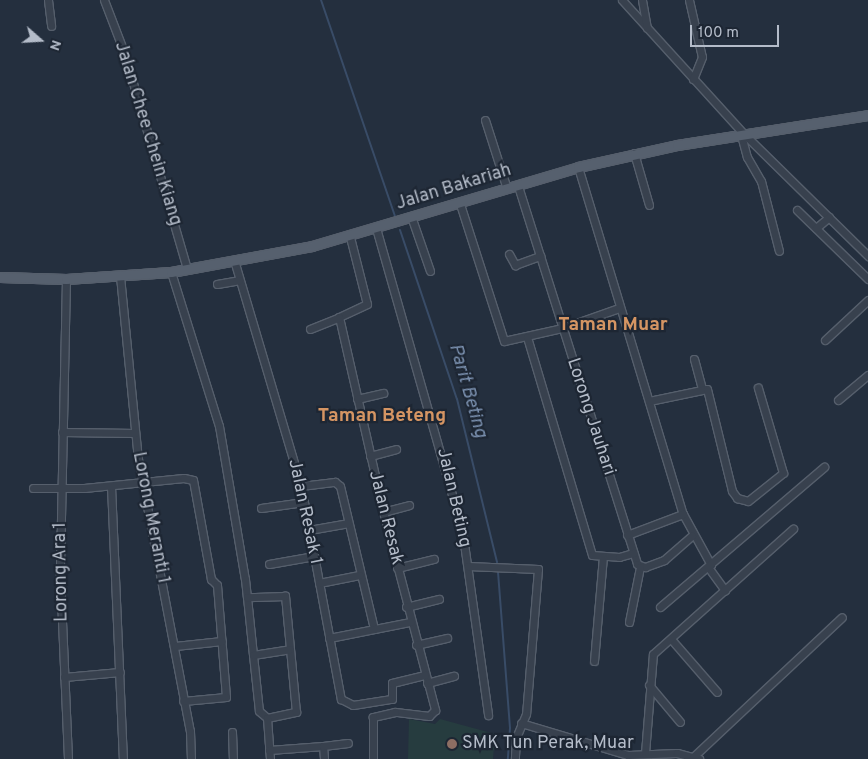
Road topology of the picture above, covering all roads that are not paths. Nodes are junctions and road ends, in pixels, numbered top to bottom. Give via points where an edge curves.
1 (48, 0) edge
2 (104, 0) edge
3 (622, 0) edge
4 (642, 0) edge
5 (689, 0) edge
6 (51, 26) dead end
7 (647, 28) junction
8 (693, 79) junction
9 (868, 116) edge
10 (485, 120) dead end
11 (743, 135) junction
12 (634, 154) junction
13 (578, 167) junction
14 (518, 186) junction
15 (507, 189) junction
16 (460, 204) junction
17 (648, 205) dead end
18 (797, 210) dead end
19 (829, 217) junction
20 (412, 219) junction
21 (376, 228) junction
22 (816, 228) junction
23 (350, 237) junction
24 (778, 251) dead end
25 (509, 254) dead end
26 (540, 256) junction
27 (868, 256) edge
28 (234, 260) junction
29 (187, 269) junction
30 (430, 271) dead end
31 (171, 272) junction
32 (120, 276) junction
33 (0, 277) edge
34 (66, 279) junction
35 (868, 279) edge
36 (239, 280) junction
37 (217, 284) dead end
38 (868, 300) edge
39 (619, 308) junction
40 (339, 318) junction
41 (562, 328) junction
42 (310, 329) dead end
43 (527, 337) junction
44 (825, 340) dead end
45 (694, 360) dead end
46 (868, 376) edge
47 (758, 388) dead end
48 (704, 389) junction
49 (383, 393) dead end
50 (357, 399) junction
51 (838, 400) dead end
52 (649, 401) junction
53 (62, 432) junction
54 (135, 433) junction
55 (396, 449) dead end
56 (370, 456) junction
57 (824, 467) dead end
58 (142, 481) junction
59 (111, 486) junction
60 (301, 486) junction
61 (33, 488) dead end
62 (61, 489) junction
63 (304, 502) junction
64 (409, 505) dead end
65 (262, 508) dead end
66 (383, 512) junction
67 (683, 514) junction
68 (347, 523) junction
69 (793, 529) dead end
70 (309, 530) junction
71 (627, 535) junction
72 (692, 536) junction
73 (633, 553) junction
74 (314, 556) junction
75 (603, 558) junction
76 (434, 559) dead end
77 (269, 564) dead end
78 (638, 564) junction
79 (468, 566) junction
80 (709, 566) junction
81 (397, 568) junction
82 (359, 575) junction
83 (319, 583) junction
84 (725, 590) junction
85 (247, 597) junction
86 (439, 599) dead end
87 (406, 607) junction
88 (660, 607) dead end
89 (842, 617) dead end
90 (410, 622) junction
91 (629, 622) dead end
92 (374, 629) junction
93 (330, 638) junction
94 (447, 638) dead end
95 (671, 639) junction
96 (222, 641) junction
97 (416, 645) junction
98 (175, 646) junction
99 (290, 650) junction
100 (253, 655) junction
101 (594, 661) dead end
102 (120, 672) junction
103 (425, 675) junction
104 (454, 676) dead end
105 (64, 677) junction
106 (427, 683) junction
107 (649, 685) junction
108 (717, 692) dead end
109 (183, 702) junction
110 (488, 715) dead end
111 (268, 718) junction
112 (680, 722) dead end
113 (521, 724) junction
114 (232, 732) dead end
115 (348, 743) dead end
116 (323, 746) junction
117 (269, 750) junction
118 (648, 755) edge
119 (696, 758) edge
120 (68, 759) edge
121 (122, 759) edge
122 (191, 759) edge
123 (233, 759) edge
124 (270, 759) edge
125 (324, 759) edge
126 (373, 759) edge
127 (515, 759) edge

1 - 6 street
2 - 29 street, Jalan Chee Chein Kiang via 124,52
3 - 7 street
4 - 7 street
5 - 8 street via 702,57
7 - 8 street
8 - 11 street
9 - 11 main road, Jalan Bakariah
10 - 15 street
11 - 12 main road, Jalan Bakariah
11 - 19 street
11 - 24 street via 747,157 761,181
12 - 13 main road, Jalan Bakariah
12 - 17 street
13 - 14 main road, Jalan Bakariah
13 - 39 street
14 - 15 main road, Jalan Bakariah
14 - 26 street, Lorong Jauhari
15 - 16 main road, Jalan Bakariah
16 - 20 main road, Jalan Bakariah
16 - 43 street via 503,339 508,342
18 - 22 street
19 - 22 street
19 - 27 street
20 - 21 main road, Jalan Bakariah
20 - 30 street
21 - 23 main road, Jalan Bakariah
21 - 79 street, Jalan Beting via 443,454
22 - 35 street
23 - 28 main road, Jalan Bakariah
23 - 40 street via 367,304
25 - 26 street via 515,265
26 - 41 street, Lorong Jauhari
28 - 29 main road, Jalan Bakariah
28 - 36 street, Jalan Resak 1
29 - 31 main road, Jalan Bakariah
31 - 32 main road, Jalan Bakariah
31 - 85 street via 219,426
32 - 34 main road, Jalan Bakariah
32 - 54 street, Lorong Meranti 1
33 - 34 main road, Jalan Bakariah
34 - 53 street, Lorong Ara 1
36 - 37 street
36 - 60 street, Jalan Resak 1
38 - 44 street
39 - 41 street
39 - 52 street
40 - 42 street
40 - 50 street, Jalan Resak
41 - 43 street
41 - 71 street, Lorong Jauhari
43 - 75 street via 592,555
45 - 48 street
46 - 51 street
47 - 48 street via 783,473 748,501 734,496
48 - 52 street
49 - 50 street
50 - 56 street, Jalan Resak
52 - 67 street
53 - 54 street
53 - 62 street, Lorong Ara 1
54 - 58 street, Lorong Meranti 1
55 - 56 street
56 - 66 street, Jalan Resak
57 - 80 street
58 - 59 street
58 - 96 street via 184,478 196,484 211,579 217,586
58 - 98 street, Lorong Meranti 1
59 - 62 street
59 - 102 street
60 - 63 street, Jalan Resak 1
60 - 68 street via 339,483
61 - 62 street
62 - 105 street, Lorong Ara 1
63 - 65 street
63 - 70 street, Jalan Resak 1
64 - 66 street
66 - 81 street, Jalan Resak
67 - 71 street
67 - 72 street
68 - 70 street
68 - 82 street
69 - 84 street
70 - 74 street, Jalan Resak 1
71 - 73 street, Lorong Jauhari
72 - 78 street via 664,560
72 - 80 street
73 - 75 street
73 - 78 street, Lorong Jauhari
74 - 77 street
74 - 83 street, Jalan Resak 1
75 - 101 street
76 - 81 street
78 - 91 street
79 - 110 street, Jalan Beting
79 - 113 street via 538,569 526,714
80 - 84 street
80 - 88 street
81 - 87 street, Jalan Resak
82 - 83 street
82 - 92 street
83 - 93 street, Jalan Resak 1
84 - 95 street
85 - 99 street via 285,596
85 - 100 street
86 - 87 street
87 - 90 street, Jalan Resak
89 - 119 street
90 - 92 street
90 - 97 street, Jalan Resak
92 - 93 street
93 - 103 street, Jalan Resak 1 via 341,699 346,704 392,699 392,683
94 - 97 street
95 - 107 street via 653,654
95 - 108 street
96 - 98 street
96 - 109 street via 226,697
97 - 103 street, Jalan Resak
98 - 109 street, Lorong Meranti 1
99 - 100 street
99 - 111 street via 298,709
100 - 111 street via 259,711
102 - 105 street
102 - 121 street
103 - 106 street, Jalan Resak
104 - 106 street
105 - 120 street, Lorong Ara 1
106 - 126 street, Jalan Resak via 432,714 395,712 374,717
107 - 112 street
107 - 118 street
109 - 122 street, Lorong Meranti 1 via 190,731
111 - 117 street
113 - 118 street via 620,754
113 - 127 street
114 - 123 street
115 - 116 street
116 - 117 street
116 - 125 street
117 - 124 street
118 - 119 street

